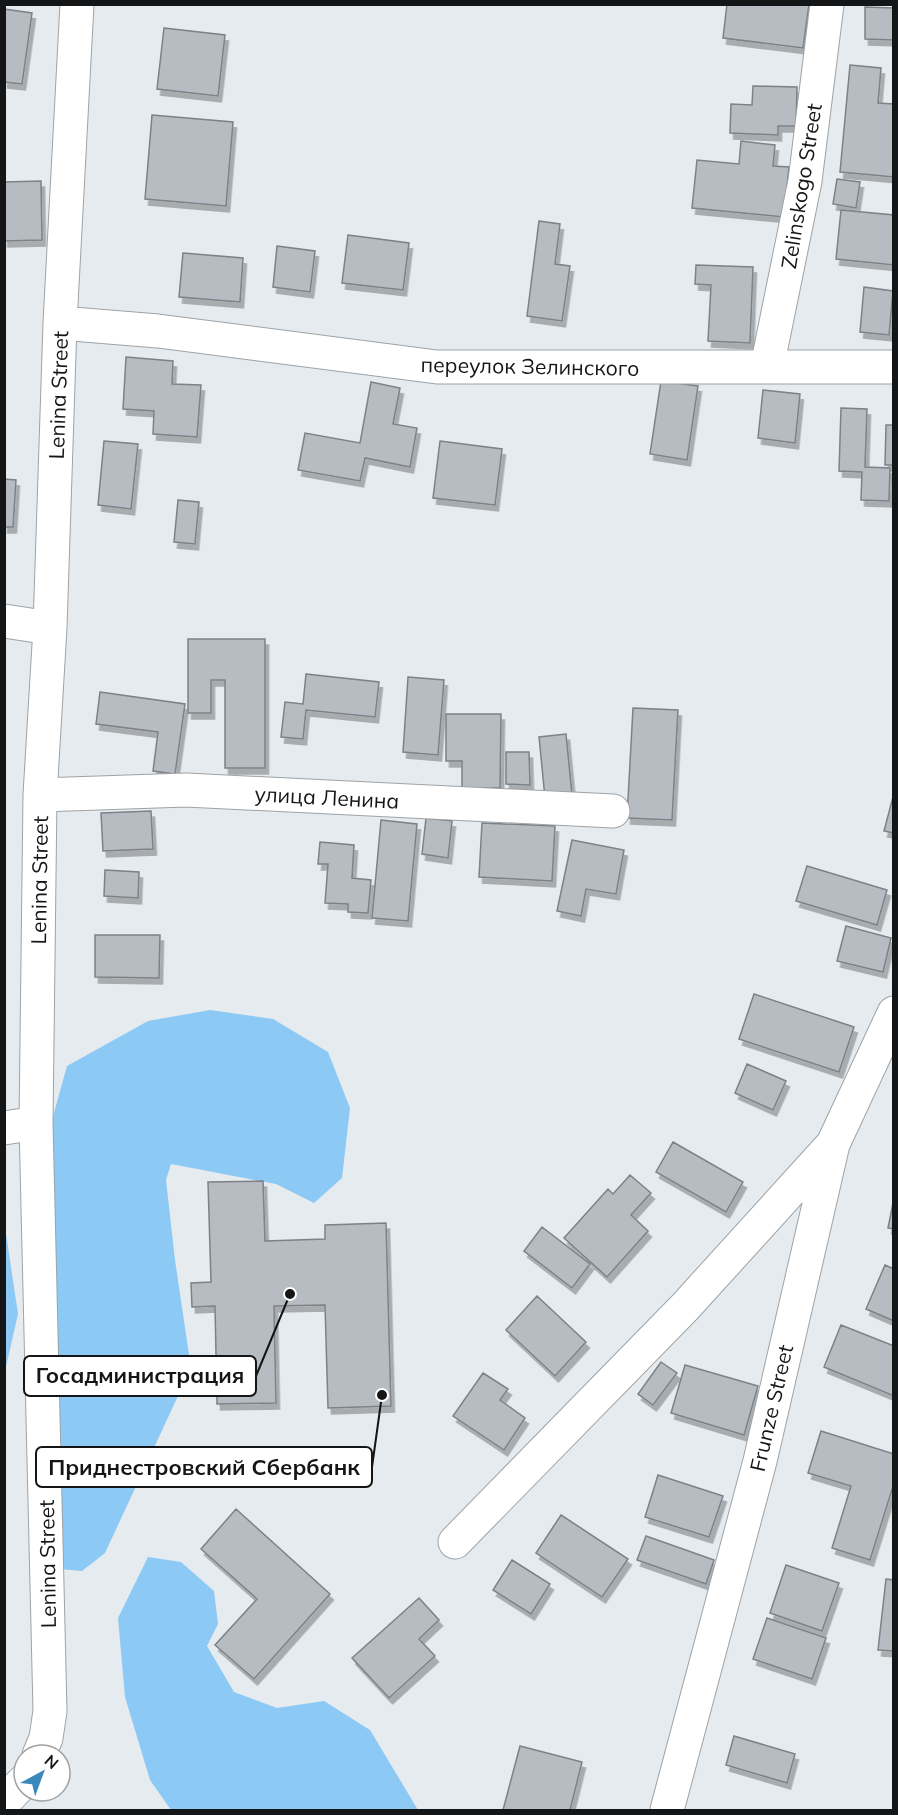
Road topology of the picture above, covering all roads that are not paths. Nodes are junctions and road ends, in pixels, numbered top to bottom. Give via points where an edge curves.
1 (77, 4) edge
2 (827, 4) edge
3 (60, 323) junction
4 (767, 367) junction
5 (894, 367) edge
6 (4, 621) edge
7 (50, 628) junction
8 (40, 795) junction
9 (613, 811) dead end
10 (894, 1013) edge
11 (36, 1123) junction
12 (4, 1128) edge
13 (833, 1144) junction
14 (454, 1542) dead end
15 (44, 1743) edge
16 (667, 1810) edge

1 - 3 street, Lenina Street
2 - 4 street, Zelinskogo Street via 805,181
3 - 4 street, переулок Зелинского via 158,331 437,368
3 - 7 street, Lenina Street
4 - 5 street, переулок Зелинского
6 - 7 street
7 - 8 street, Lenina Street
8 - 9 street, улица Ленина via 186,790
8 - 11 street, Lenina Street
10 - 13 street, Frunze Street
11 - 12 street
11 - 15 street, Lenina Street via 50,1711
13 - 14 street via 685,1307
13 - 16 street, Frunze Street via 760,1461

